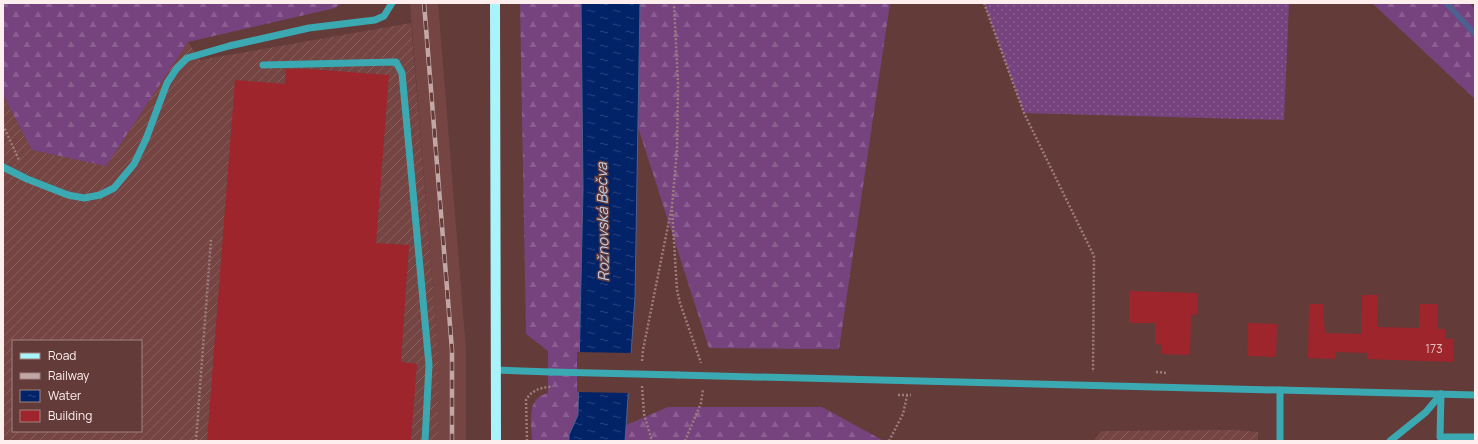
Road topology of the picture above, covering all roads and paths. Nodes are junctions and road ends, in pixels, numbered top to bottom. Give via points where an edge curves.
1 (392, 3) edge
2 (495, 3) edge
3 (674, 3) edge
4 (984, 3) edge
5 (263, 64) dead end
6 (3, 125) edge
7 (3, 167) edge
8 (27, 179) junction
9 (672, 206) junction
10 (211, 240) dead end
11 (642, 362) dead end
12 (496, 370) junction
13 (1093, 372) dead end
14 (703, 376) junction
15 (909, 381) junction
16 (642, 383) dead end
17 (551, 387) dead end
18 (703, 389) dead end
19 (1280, 390) junction
20 (1441, 394) junction
21 (1475, 395) edge
22 (1475, 437) edge
23 (196, 441) edge
24 (426, 441) edge
25 (496, 441) edge
26 (527, 441) edge
27 (652, 441) edge
28 (685, 441) edge
29 (889, 441) edge
30 (1280, 441) edge
31 (1390, 441) edge

1 - 8 street via 384,16 375,20 309,28 187,58 167,83 134,164 114,188 100,195 84,198 68,195
2 - 12 main road
3 - 9 path via 678,84 677,150
4 - 13 path via 1024,113 1094,256
5 - 24 street via 396,62 402,73 429,365
6 - 8 path
7 - 8 street
9 - 11 path
9 - 14 path via 677,290
10 - 23 path
12 - 14 street, bridge
12 - 25 main road
14 - 15 street
15 - 19 street
15 - 29 path via 903,414
16 - 27 path via 644,409
17 - 26 path via 542,387 534,391 526,400
18 - 28 path via 701,403
19 - 20 street
19 - 30 street
20 - 21 street
20 - 22 street via 1440,437
20 - 31 street via 1426,412

